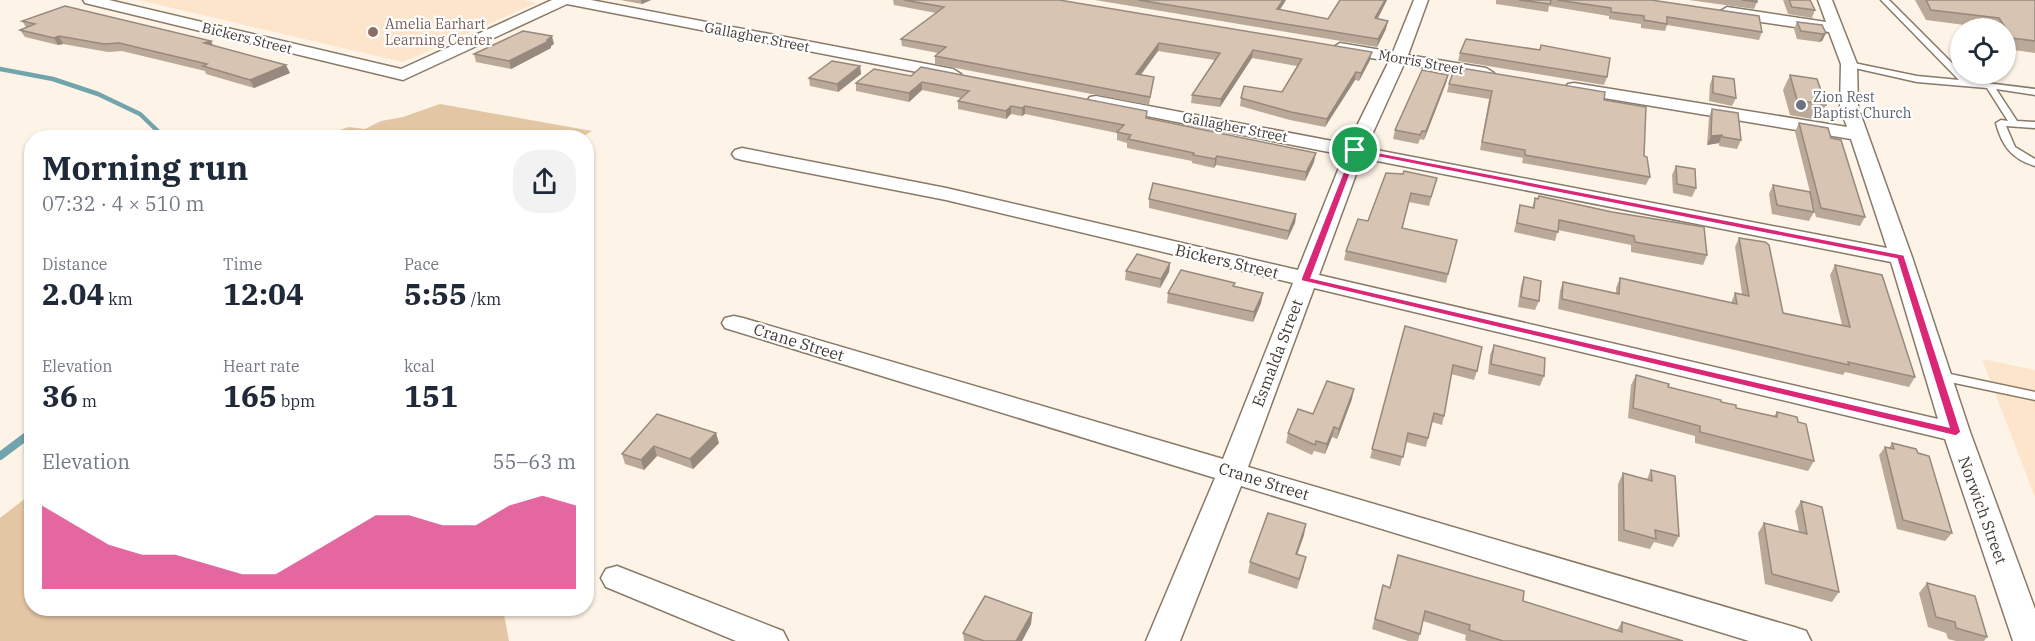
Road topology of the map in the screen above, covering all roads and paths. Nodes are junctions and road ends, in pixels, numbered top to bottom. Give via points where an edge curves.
1 (90, 0) edge
2 (564, 0) edge
3 (568, 0) edge
4 (1421, 0) edge
5 (1826, 0) edge
6 (1885, 0) edge
7 (1710, 10) edge
8 (1836, 28) junction
9 (1318, 45) edge
10 (1399, 58) junction
11 (1849, 64) junction
12 (1950, 66) edge
13 (966, 76) edge
14 (1505, 76) edge
15 (1950, 82) edge
16 (1552, 84) edge
17 (1974, 84) edge
18 (1989, 86) junction
19 (2035, 92) edge
20 (1084, 99) edge
21 (2013, 122) junction
22 (2035, 126) edge
23 (1859, 135) junction
24 (1355, 150) junction
25 (742, 154) dead end
26 (2035, 163) edge
27 (1901, 257) junction
28 (1305, 279) junction
29 (734, 323) dead end
30 (1936, 375) junction
31 (2035, 396) edge
32 (1956, 432) junction
33 (1232, 472) junction
34 (616, 578) dead end
35 (771, 641) edge
36 (1163, 641) edge
37 (1794, 641) edge
38 (2030, 641) edge

1 - 2 street, Bickers Street via 403,75
3 - 13 street, Gallagher Street
4 - 10 street, Esmalda Street
5 - 8 street, Norwich Street
6 - 12 lane
7 - 8 street
8 - 11 street, Norwich Street
9 - 10 street, Morris Street
10 - 14 street, Morris Street
10 - 24 street, Esmalda Street
11 - 15 lane via 1917,79
11 - 23 street, Norwich Street via 1849,107
16 - 23 street
17 - 18 lane
18 - 19 lane
18 - 21 lane
20 - 24 street, Gallagher Street
21 - 22 lane
21 - 26 lane via 2001,123 2004,138 2016,155
23 - 27 street, Norwich Street
24 - 27 street, Gallagher Street
24 - 28 street, Esmalda Street
25 - 28 street, Bickers Street via 946,194
27 - 30 street, Norwich Street
28 - 32 street, Bickers Street
28 - 33 street, Esmalda Street
29 - 33 street, Crane Street
30 - 31 lane
30 - 32 street, Norwich Street
32 - 38 street, Norwich Street
33 - 36 street, Esmalda Street
33 - 37 street, Crane Street
34 - 35 street

